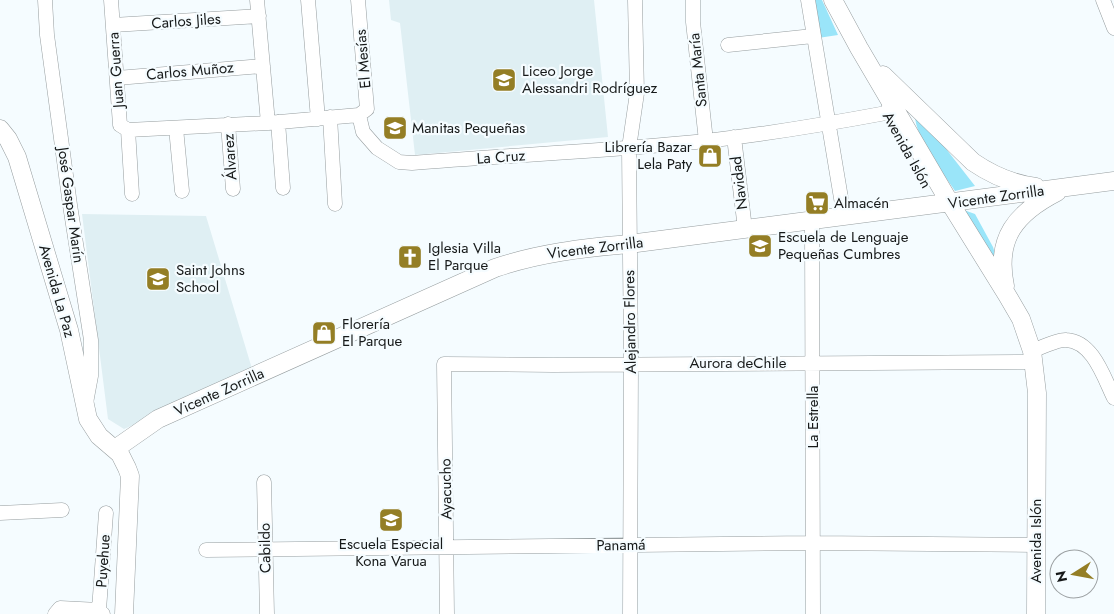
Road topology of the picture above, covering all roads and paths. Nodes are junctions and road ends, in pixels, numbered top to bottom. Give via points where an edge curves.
1 (45, 0) edge
2 (111, 0) edge
3 (257, 0) edge
4 (308, 0) edge
5 (358, 0) edge
6 (635, 0) edge
7 (694, 0) edge
8 (808, 0) edge
9 (833, 0) edge
10 (1103, 0) edge
11 (259, 16) junction
12 (113, 25) junction
13 (1114, 28) edge
14 (813, 36) junction
15 (728, 45) dead end
16 (859, 48) junction
17 (263, 66) junction
18 (116, 78) junction
19 (889, 108) junction
20 (359, 115) junction
21 (324, 118) junction
22 (273, 122) junction
23 (228, 124) junction
24 (828, 124) junction
25 (176, 128) junction
26 (0, 129) edge
27 (128, 130) junction
28 (734, 137) junction
29 (706, 141) junction
30 (629, 148) junction
31 (1114, 181) edge
32 (1064, 187) junction
33 (283, 188) dead end
34 (233, 190) dead end
35 (182, 191) dead end
36 (132, 194) dead end
37 (335, 204) dead end
38 (943, 204) junction
39 (844, 216) junction
40 (812, 219) junction
41 (745, 229) junction
42 (629, 244) junction
43 (1007, 295) junction
44 (1032, 353) junction
45 (813, 362) junction
46 (631, 363) junction
47 (444, 364) joint
48 (1114, 398) edge
49 (85, 410) junction
50 (115, 449) junction
51 (264, 482) dead end
52 (62, 510) dead end
53 (0, 513) edge
54 (106, 513) dead end
55 (812, 543) junction
56 (629, 544) junction
57 (1036, 545) junction
58 (447, 547) junction
59 (264, 549) junction
60 (206, 550) dead end
61 (101, 612) edge
62 (54, 614) edge
63 (124, 614) edge
64 (266, 614) edge
65 (447, 614) edge
66 (630, 614) edge
67 (813, 614) edge
68 (1036, 614) edge

1 - 49 street, José Gaspar Marín via 47,35 91,340
2 - 12 street, Juan Guerra
3 - 11 street
4 - 21 street
5 - 20 street, El Mesías via 367,109
6 - 30 street, Alejandro Flores via 637,93
7 - 29 street, Santa María via 693,22
8 - 14 street
9 - 16 main road, Avenida Islón
10 - 13 street
11 - 12 street, Carlos Jiles
11 - 17 street
12 - 18 street, Juan Guerra
14 - 15 street
14 - 24 street
16 - 19 main road, Avenida Islón
16 - 32 main road via 892,85 973,162 1017,183
17 - 18 street, Carlos Muñoz
17 - 22 street
18 - 27 street, Juan Guerra via 120,125
19 - 24 street, La Cruz
19 - 38 main road, Avenida Islón
20 - 21 street
20 - 30 street, La Cruz via 363,132 377,148 399,162
21 - 22 street
21 - 37 street
22 - 23 street
22 - 33 street
23 - 25 street
23 - 34 street, Álvarez
24 - 28 street, La Cruz
24 - 39 street
25 - 27 street
25 - 35 street
26 - 49 main road, Avenida La Paz via 17,157 57,286
27 - 36 street, Juan Guerra
28 - 29 street, La Cruz
28 - 41 street, Navidad
29 - 30 street, La Cruz
30 - 42 street, Alejandro Flores
31 - 32 main road, Vicente Zorrilla
32 - 38 main road, Vicente Zorrilla
32 - 43 main road via 1026,212 1008,234 1002,258
38 - 39 main road, Vicente Zorrilla
38 - 43 main road, Avenida Islón
38 - 44 main road, Avenida Islón
39 - 40 main road, Vicente Zorrilla
40 - 41 main road, Vicente Zorrilla
40 - 45 street, La Estrella
41 - 42 main road, Vicente Zorrilla
42 - 46 street, Alejandro Flores
42 - 50 main road, Vicente Zorrilla via 557,251 495,268 158,419
43 - 44 main road, Avenida Islón via 1021,320
44 - 45 street, Aurora deChile
44 - 48 street, Aurora deChile via 1065,340 1081,344 1094,358
44 - 57 main road, Avenida Islón via 1036,393
45 - 46 street, Aurora deChile
45 - 55 street, La Estrella
46 - 47 street, Aurora deChile
46 - 56 street, Alejandro Flores
47 - 58 street, Ayacucho
49 - 50 main road, Avenida La Paz via 99,436
50 - 63 main road via 124,460 130,476
51 - 59 street, Cabildo
52 - 53 street
54 - 61 street, Puyehue
55 - 56 street, Panamá
55 - 57 street, Panamá
55 - 67 street, La Estrella
56 - 58 street, Panamá
56 - 66 street, Alejandro Flores
57 - 68 main road, Avenida Islón
58 - 59 street, Panamá
58 - 65 street, Ayacucho
59 - 60 street, Panamá
59 - 64 street, Cabildo
61 - 62 street, Puyehue via 60,608

